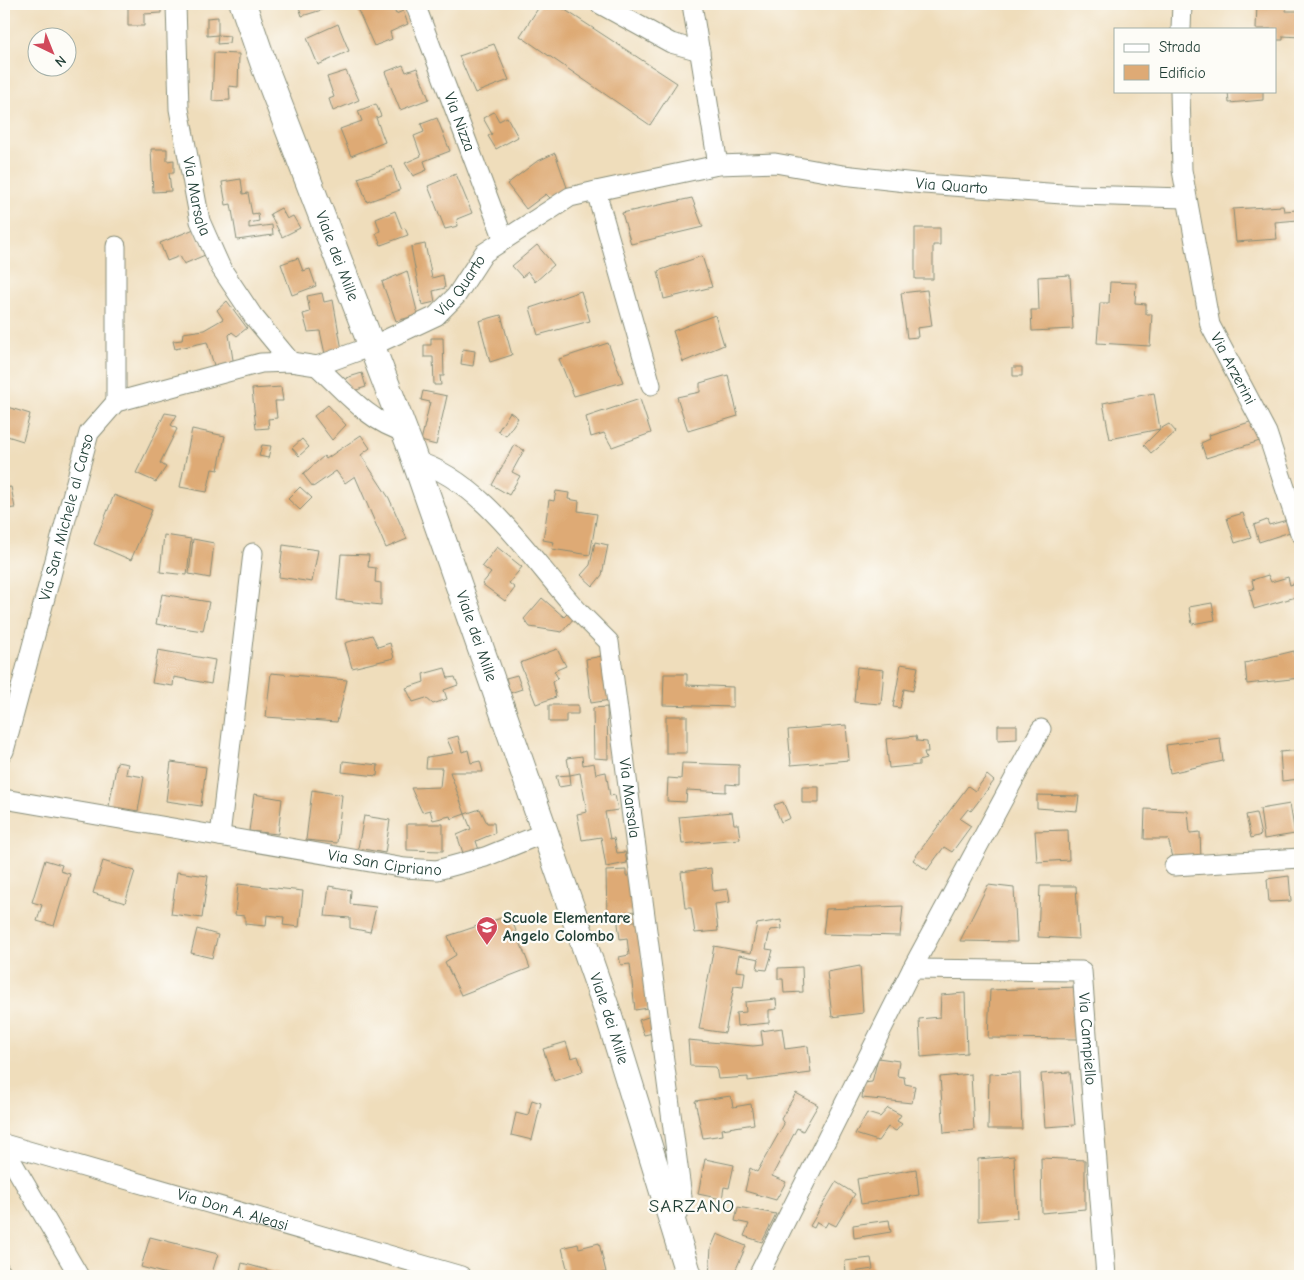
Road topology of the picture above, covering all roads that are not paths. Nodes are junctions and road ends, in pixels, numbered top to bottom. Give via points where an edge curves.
1 (176, 4) edge
2 (243, 4) edge
3 (416, 4) edge
4 (600, 4) edge
5 (692, 4) edge
6 (1182, 4) edge
7 (1181, 28) edge
8 (700, 51) junction
9 (1180, 92) edge
10 (718, 165) junction
11 (596, 191) junction
12 (1186, 198) junction
13 (504, 240) junction
14 (116, 246) dead end
15 (372, 346) junction
16 (291, 362) junction
17 (317, 366) junction
18 (651, 385) dead end
19 (116, 402) junction
20 (405, 432) junction
21 (415, 461) junction
22 (1300, 533) edge
23 (253, 553) dead end
24 (1041, 729) dead end
25 (4, 751) edge
26 (4, 799) edge
27 (544, 833) junction
28 (220, 836) junction
29 (1300, 858) edge
30 (1174, 866) dead end
31 (912, 969) junction
32 (4, 1144) edge
33 (4, 1148) edge
34 (672, 1220) junction
35 (79, 1276) edge
36 (461, 1276) edge
37 (689, 1276) edge
38 (758, 1276) edge
39 (1106, 1276) edge

1 - 16 street, Via Marsala via 179,109 200,221 221,268 253,316
2 - 15 main road, Viale dei Mille
3 - 13 street, Via Nizza
4 - 8 street via 671,43
5 - 8 street
6 - 7 street
8 - 10 street
9 - 12 street, Via Arzerini
10 - 11 street, Via Quarto
10 - 12 street, Via Quarto via 775,163 924,184 1076,195
11 - 13 street, Via Quarto via 570,197
11 - 18 street
12 - 22 street, Via Arzerini via 1210,325 1267,433
13 - 15 street, Via Quarto via 484,253 456,296 436,316
14 - 19 street
15 - 17 street
15 - 20 main road, Viale dei Mille
16 - 17 street
16 - 19 street via 261,363
17 - 20 street via 371,415 389,428
19 - 25 street, Via San Michele al Carso via 89,433
20 - 21 main road, Viale dei Mille
21 - 27 main road, Viale dei Mille
21 - 34 street, Via Marsala via 448,474 500,518 579,612 609,642 682,1197 680,1210
23 - 28 street
24 - 31 street
26 - 28 street, Via San Cipriano
27 - 28 street, Via San Cipriano via 485,857 437,870 405,868
27 - 34 main road, Viale dei Mille via 607,1010
29 - 30 street
31 - 38 street
31 - 39 street, Via Campiello via 1082,971
32 - 36 street, Via Don A. Aleasi
33 - 35 street
34 - 37 main road, Viale dei Mille

